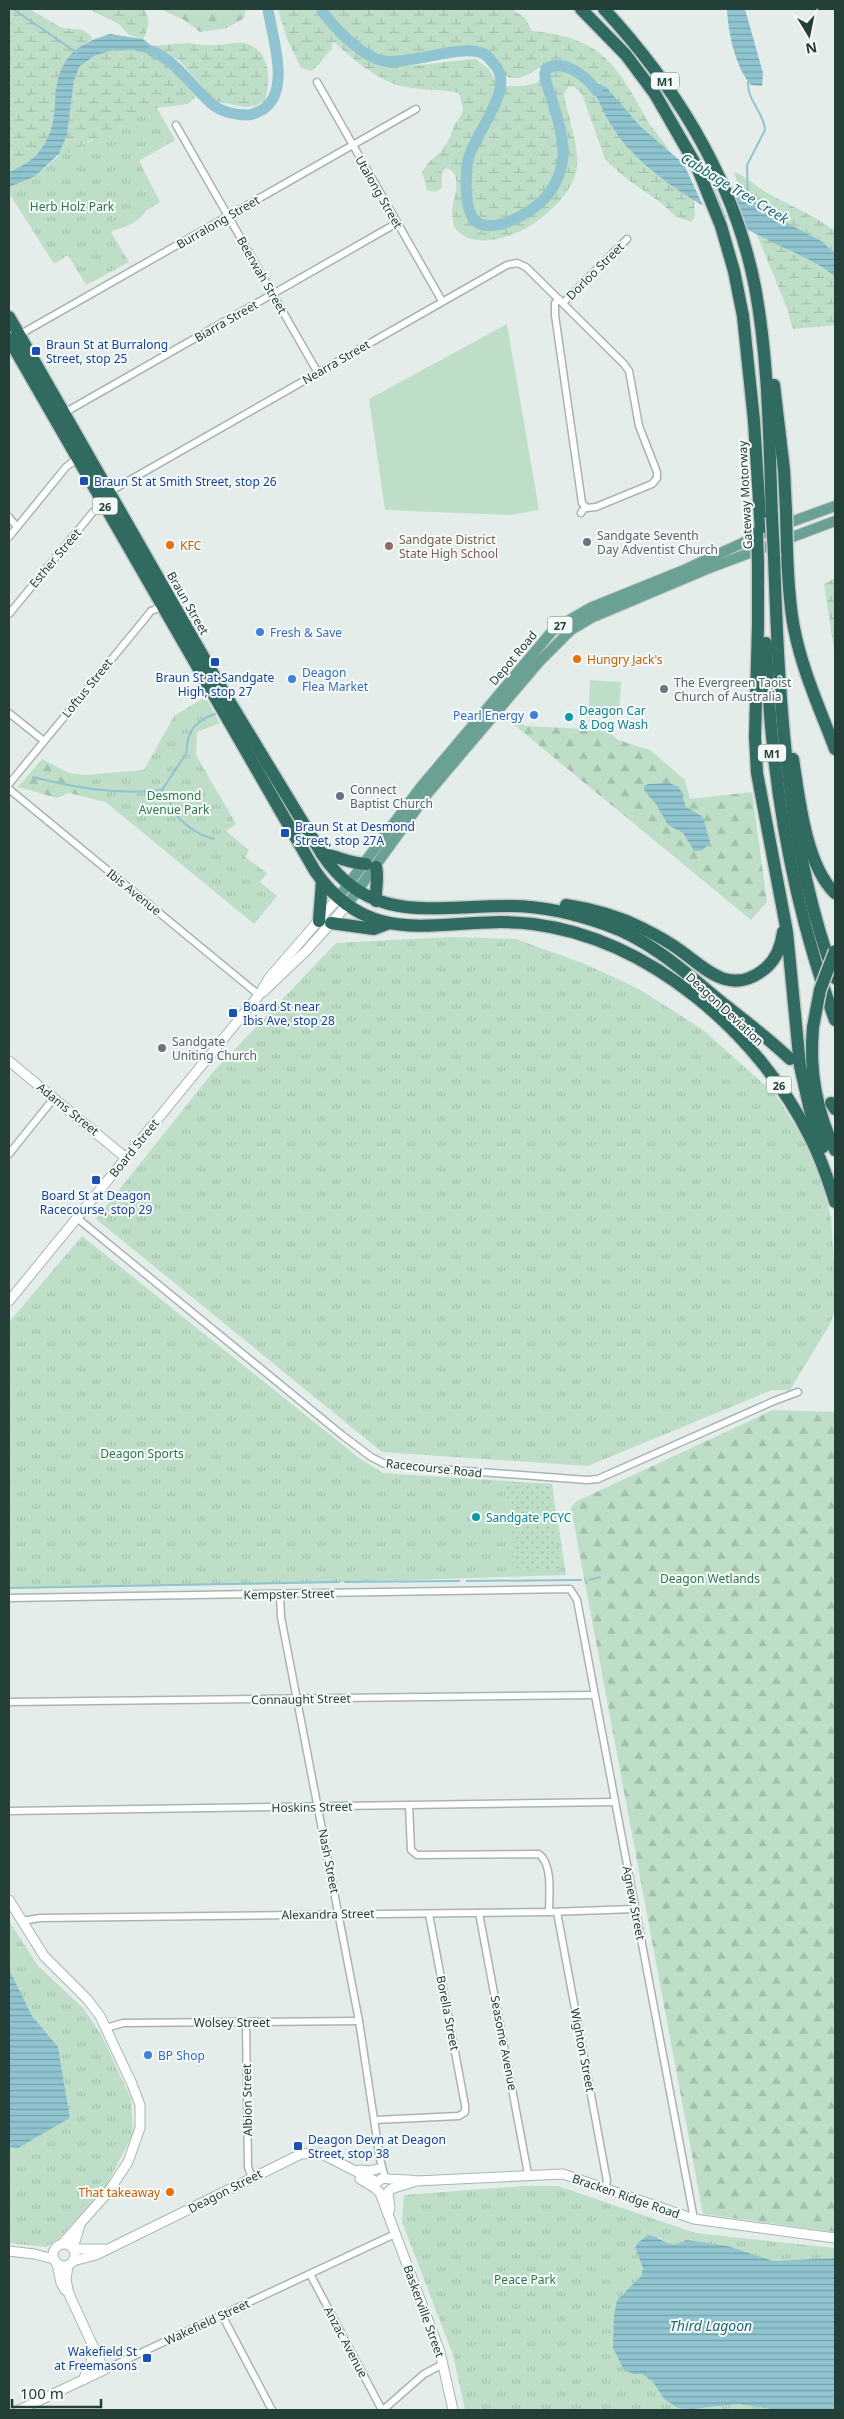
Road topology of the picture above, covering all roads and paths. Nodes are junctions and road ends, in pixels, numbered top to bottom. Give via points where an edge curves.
1 (581, 9) edge
2 (604, 9) edge
3 (316, 82) dead end
4 (416, 109) dead end
5 (176, 125) dead end
6 (353, 146) junction
7 (229, 216) junction
8 (397, 223) junction
9 (627, 239) dead end
10 (273, 294) junction
11 (442, 301) junction
12 (561, 301) junction
13 (9, 317) edge
14 (14, 337) edge
15 (765, 365) junction
16 (318, 372) junction
17 (60, 416) junction
18 (78, 458) junction
19 (109, 492) junction
20 (104, 505) junction
21 (835, 506) edge
22 (9, 517) edge
23 (835, 521) edge
24 (17, 527) junction
25 (9, 537) edge
26 (765, 560) junction
27 (167, 606) junction
28 (9, 614) edge
29 (9, 713) edge
30 (783, 736) junction
31 (44, 741) junction
32 (835, 749) edge
33 (9, 784) edge
34 (9, 789) edge
35 (322, 854) junction
36 (371, 866) junction
37 (322, 881) junction
38 (353, 888) junction
39 (835, 893) edge
40 (376, 901) junction
41 (342, 902) junction
42 (543, 908) junction
43 (784, 917) junction
44 (325, 922) junction
45 (387, 924) junction
46 (835, 951) edge
47 (835, 978) edge
48 (259, 995) junction
49 (835, 1020) edge
50 (790, 1059) dead end
51 (9, 1061) edge
52 (54, 1098) junction
53 (835, 1150) edge
54 (9, 1154) edge
55 (126, 1158) junction
56 (835, 1177) edge
57 (835, 1202) edge
58 (77, 1218) junction
59 (9, 1301) edge
60 (798, 1392) dead end
61 (570, 1589) joint
62 (280, 1594) junction
63 (9, 1598) edge
64 (594, 1694) junction
65 (298, 1699) junction
66 (9, 1702) edge
67 (614, 1802) junction
68 (409, 1805) junction
69 (318, 1806) junction
70 (9, 1811) edge
71 (9, 1900) edge
72 (635, 1909) junction
73 (549, 1912) junction
74 (557, 1912) junction
75 (339, 1913) junction
76 (479, 1913) junction
77 (429, 1914) junction
78 (22, 1922) junction
79 (359, 2021) junction
80 (246, 2022) junction
81 (106, 2028) junction
82 (374, 2120) junction
83 (380, 2159) junction
84 (347, 2167) junction
85 (377, 2169) junction
86 (358, 2171) junction
87 (528, 2174) junction
88 (252, 2178) junction
89 (383, 2185) junction
90 (605, 2188) junction
91 (694, 2219) junction
92 (80, 2224) junction
93 (395, 2234) junction
94 (835, 2238) edge
95 (59, 2246) junction
96 (73, 2248) junction
97 (104, 2249) junction
98 (9, 2251) edge
99 (34, 2254) junction
100 (56, 2261) junction
101 (71, 2263) junction
102 (310, 2274) junction
103 (69, 2294) junction
104 (222, 2315) junction
105 (92, 2346) junction
106 (443, 2364) junction
107 (104, 2370) junction
108 (83, 2380) junction
109 (19, 2410) edge
110 (272, 2410) edge
111 (382, 2410) edge
112 (453, 2410) edge

1 - 26 highway, Gateway Motorway / M1, bridge via 626,54 655,94 688,150 711,198 739,289 754,422 759,524
2 - 15 highway, Gateway Motorway / M1 via 664,79 713,163 746,251 760,319
3 - 6 street, Utalong Street
4 - 6 street, Burralong Street
5 - 7 street, Beerwah Street
6 - 7 street, Burralong Street
6 - 8 street, Utalong Street
7 - 10 street, Beerwah Street
7 - 14 street, Burralong Street
8 - 10 street, Biarra Street
8 - 11 street, Utalong Street
9 - 12 street, Dorloo Street
10 - 16 street, Beerwah Street
10 - 17 street, Biarra Street
11 - 12 street, Nearra Street via 516,263 526,267
11 - 16 street, Nearra Street
12 - 12 street, Nearra Street via 555,303 555,315 583,510 660,479 639,426 629,371
13 - 14 highway, Braun Street / 26
14 - 17 highway, Braun Street / 26
15 - 26 highway, Gateway Motorway / M1, bridge via 772,517
15 - 32 highway, bridge via 773,378 784,470 791,611 809,683
16 - 19 street, Nearra Street
17 - 18 highway, Braun Street / 26
17 - 19 highway, Braun Street / 26
18 - 20 highway, Braun Street / 26
18 - 24 street via 66,467
19 - 27 highway, Braun Street / 26
20 - 27 highway, Braun Street / 26
20 - 28 street, Esther Street via 93,512
21 - 36 main road, Depot Road / 27 via 736,544 684,570 583,612 559,626 420,788
22 - 24 street
23 - 36 main road, Depot Road / 27 via 696,574 591,618 571,630 539,662
24 - 25 street
26 - 30 highway, Gateway Motorway / M1
26 - 43 highway via 756,752
26 - 49 highway, Gateway Motorway / M1 via 769,709 778,799 795,890
27 - 31 street, Loftus Street via 148,614
27 - 35 highway, Braun Street / 26
27 - 37 highway, Braun Street / 26
29 - 31 street
30 - 39 highway via 791,745 817,866
30 - 47 highway, Gateway Motorway / M1 via 801,857
31 - 33 street, Loftus Street
34 - 48 street, Ibis Avenue
35 - 36 highway
35 - 38 highway, Braun Street / 26
36 - 38 main road, Depot Road / 27
36 - 40 highway via 378,876
37 - 41 highway, 26
37 - 44 highway
38 - 40 highway, Deagon Deviation / 26
38 - 41 main road, Depot Road / 27
40 - 42 highway, Deagon Deviation / 26 via 407,909
41 - 44 main road, Board Street / 27
41 - 45 highway, Deagon Deviation / 26
42 - 43 highway via 564,904 631,923 668,942 707,972 730,980 748,978 769,964 779,948
42 - 50 highway, Deagon Deviation / 26 via 585,917 642,942 667,958
43 - 56 highway via 800,1066 810,1110
44 - 45 highway via 374,929
44 - 48 main road, Board Street / 27 via 273,984
45 - 57 highway, Deagon Deviation / 26 via 419,927 501,922 551,927 620,948 662,971 708,1008 771,1074 810,1135
46 - 53 highway, bridge via 820,990 811,1049 814,1087
48 - 55 main road, Board Street / 27
51 - 52 main road, Adams Street
52 - 54 street
52 - 55 main road, Adams Street
55 - 58 main road, Board Street / 27
58 - 59 main road, Board Street / 27
58 - 60 street, Racecourse Road via 342,1435 384,1464 596,1479
61 - 62 street, Kempster Street
61 - 64 street, Agnew Street via 577,1600
62 - 63 street, Kempster Street
62 - 65 street, Nash Street via 281,1617
64 - 65 street, Connaught Street
64 - 67 street, Agnew Street
65 - 66 street, Connaught Street
65 - 69 street, Nash Street
67 - 68 street, Hoskins Street
67 - 72 street, Agnew Street
68 - 69 street, Hoskins Street
68 - 73 street via 411,1850 418,1855 539,1854 548,1868
69 - 70 street, Hoskins Street
69 - 75 street, Nash Street
71 - 78 main road
72 - 74 street, Alexandra Street
72 - 91 street, Agnew Street
73 - 74 street, Alexandra Street
73 - 76 street, Alexandra Street
74 - 90 street, Wighton Street via 607,2181
75 - 77 street, Alexandra Street
75 - 78 street, Alexandra Street via 40,1918
75 - 79 street, Nash Street
76 - 77 street, Alexandra Street
76 - 87 street, Seasome Avenue
77 - 82 street, Borella Street via 464,2112 459,2116
78 - 81 main road via 49,1962 87,1999
79 - 80 street, Wolsey Street
79 - 82 street, Nash Street
80 - 81 street, Wolsey Street via 123,2023
80 - 88 street, Albion Street via 248,2167
81 - 92 main road via 138,2098 140,2128 120,2174
82 - 83 street, Nash Street
83 - 85 street, Nash Street
83 - 89 street, Nash Street
84 - 86 main road, Deagon Street
84 - 88 main road, Deagon Street via 326,2156 310,2153 293,2156
84 - 89 main road, Deagon Street via 351,2173
85 - 86 main road
85 - 89 street, Nash Street
86 - 89 main road, Deagon Street
87 - 89 main road, Bracken Ridge Road via 416,2181 407,2178
87 - 90 main road, Bracken Ridge Road via 563,2174
88 - 97 main road, Deagon Street
89 - 93 main road, Baskerville Street
90 - 91 main road, Bracken Ridge Road
91 - 94 main road, Bracken Ridge Road
92 - 95 main road
92 - 96 main road
93 - 102 street, Wakefield Street
93 - 106 main road, Baskerville Street
95 - 96 main road, Deagon Street
95 - 99 main road
95 - 100 main road
96 - 97 main road, Deagon Street
96 - 101 main road via 75,2255
97 - 101 main road, Deagon Street
98 - 99 main road
99 - 100 main road
100 - 101 main road
100 - 103 main road via 61,2283
101 - 103 main road via 66,2280
102 - 104 street, Wakefield Street
102 - 111 street, Anzac Avenue
103 - 105 main road
104 - 107 street, Wakefield Street
104 - 110 street
105 - 107 main road
105 - 108 main road via 91,2363
106 - 111 street via 424,2374
106 - 112 main road, Baskerville Street
107 - 108 main road, Wakefield Street
108 - 109 main road, Wakefield Street

